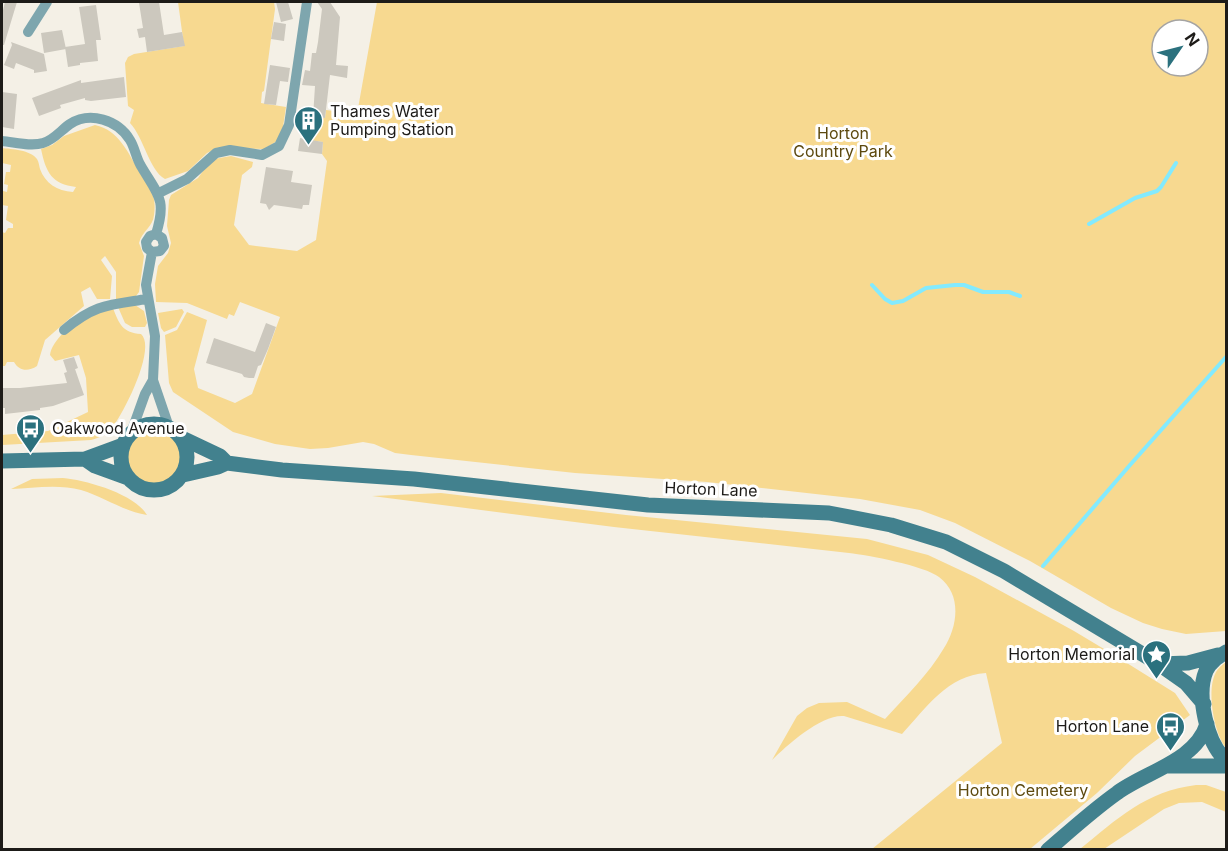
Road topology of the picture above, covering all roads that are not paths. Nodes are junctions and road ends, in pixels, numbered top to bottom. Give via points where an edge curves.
1 (47, 2) edge
2 (307, 2) edge
3 (28, 32) dead end
4 (2, 141) edge
5 (159, 193) junction
6 (147, 299) junction
7 (64, 330) dead end
8 (153, 380) junction
9 (170, 427) junction
10 (182, 438) junction
11 (127, 439) junction
12 (85, 459) junction
13 (2, 461) edge
14 (227, 463) junction
15 (183, 475) junction
16 (128, 478) junction
17 (1226, 652) edge
18 (1159, 664) junction
19 (1204, 704) junction
20 (1207, 724) junction
21 (1227, 760) edge
22 (1166, 766) junction
23 (1227, 766) edge
24 (1048, 849) edge

1 - 3 street
2 - 5 street via 289,125 279,146 262,155 234,150 216,153 187,179
4 - 5 street via 39,144 76,121 105,120 129,138
5 - 6 street via 161,212 156,234 146,242 152,252 146,280
6 - 7 street via 98,308
6 - 8 street via 154,336
8 - 9 street
8 - 11 street
9 - 10 street
9 - 11 street via 142,426
10 - 14 street, Horton Lane
10 - 15 street via 188,453
11 - 12 street
11 - 16 street via 120,456
12 - 13 street
12 - 16 street
14 - 15 street, Horton Lane
14 - 18 street, Horton Lane via 648,505 829,513 891,525 946,542 1004,570
15 - 16 street via 174,485 150,491
17 - 18 street via 1203,661
17 - 19 street via 1206,672
18 - 19 street, Horton Lane via 1186,683
19 - 20 street
20 - 21 street via 1214,745
20 - 22 street via 1195,746
22 - 23 street
22 - 24 street via 1118,792

